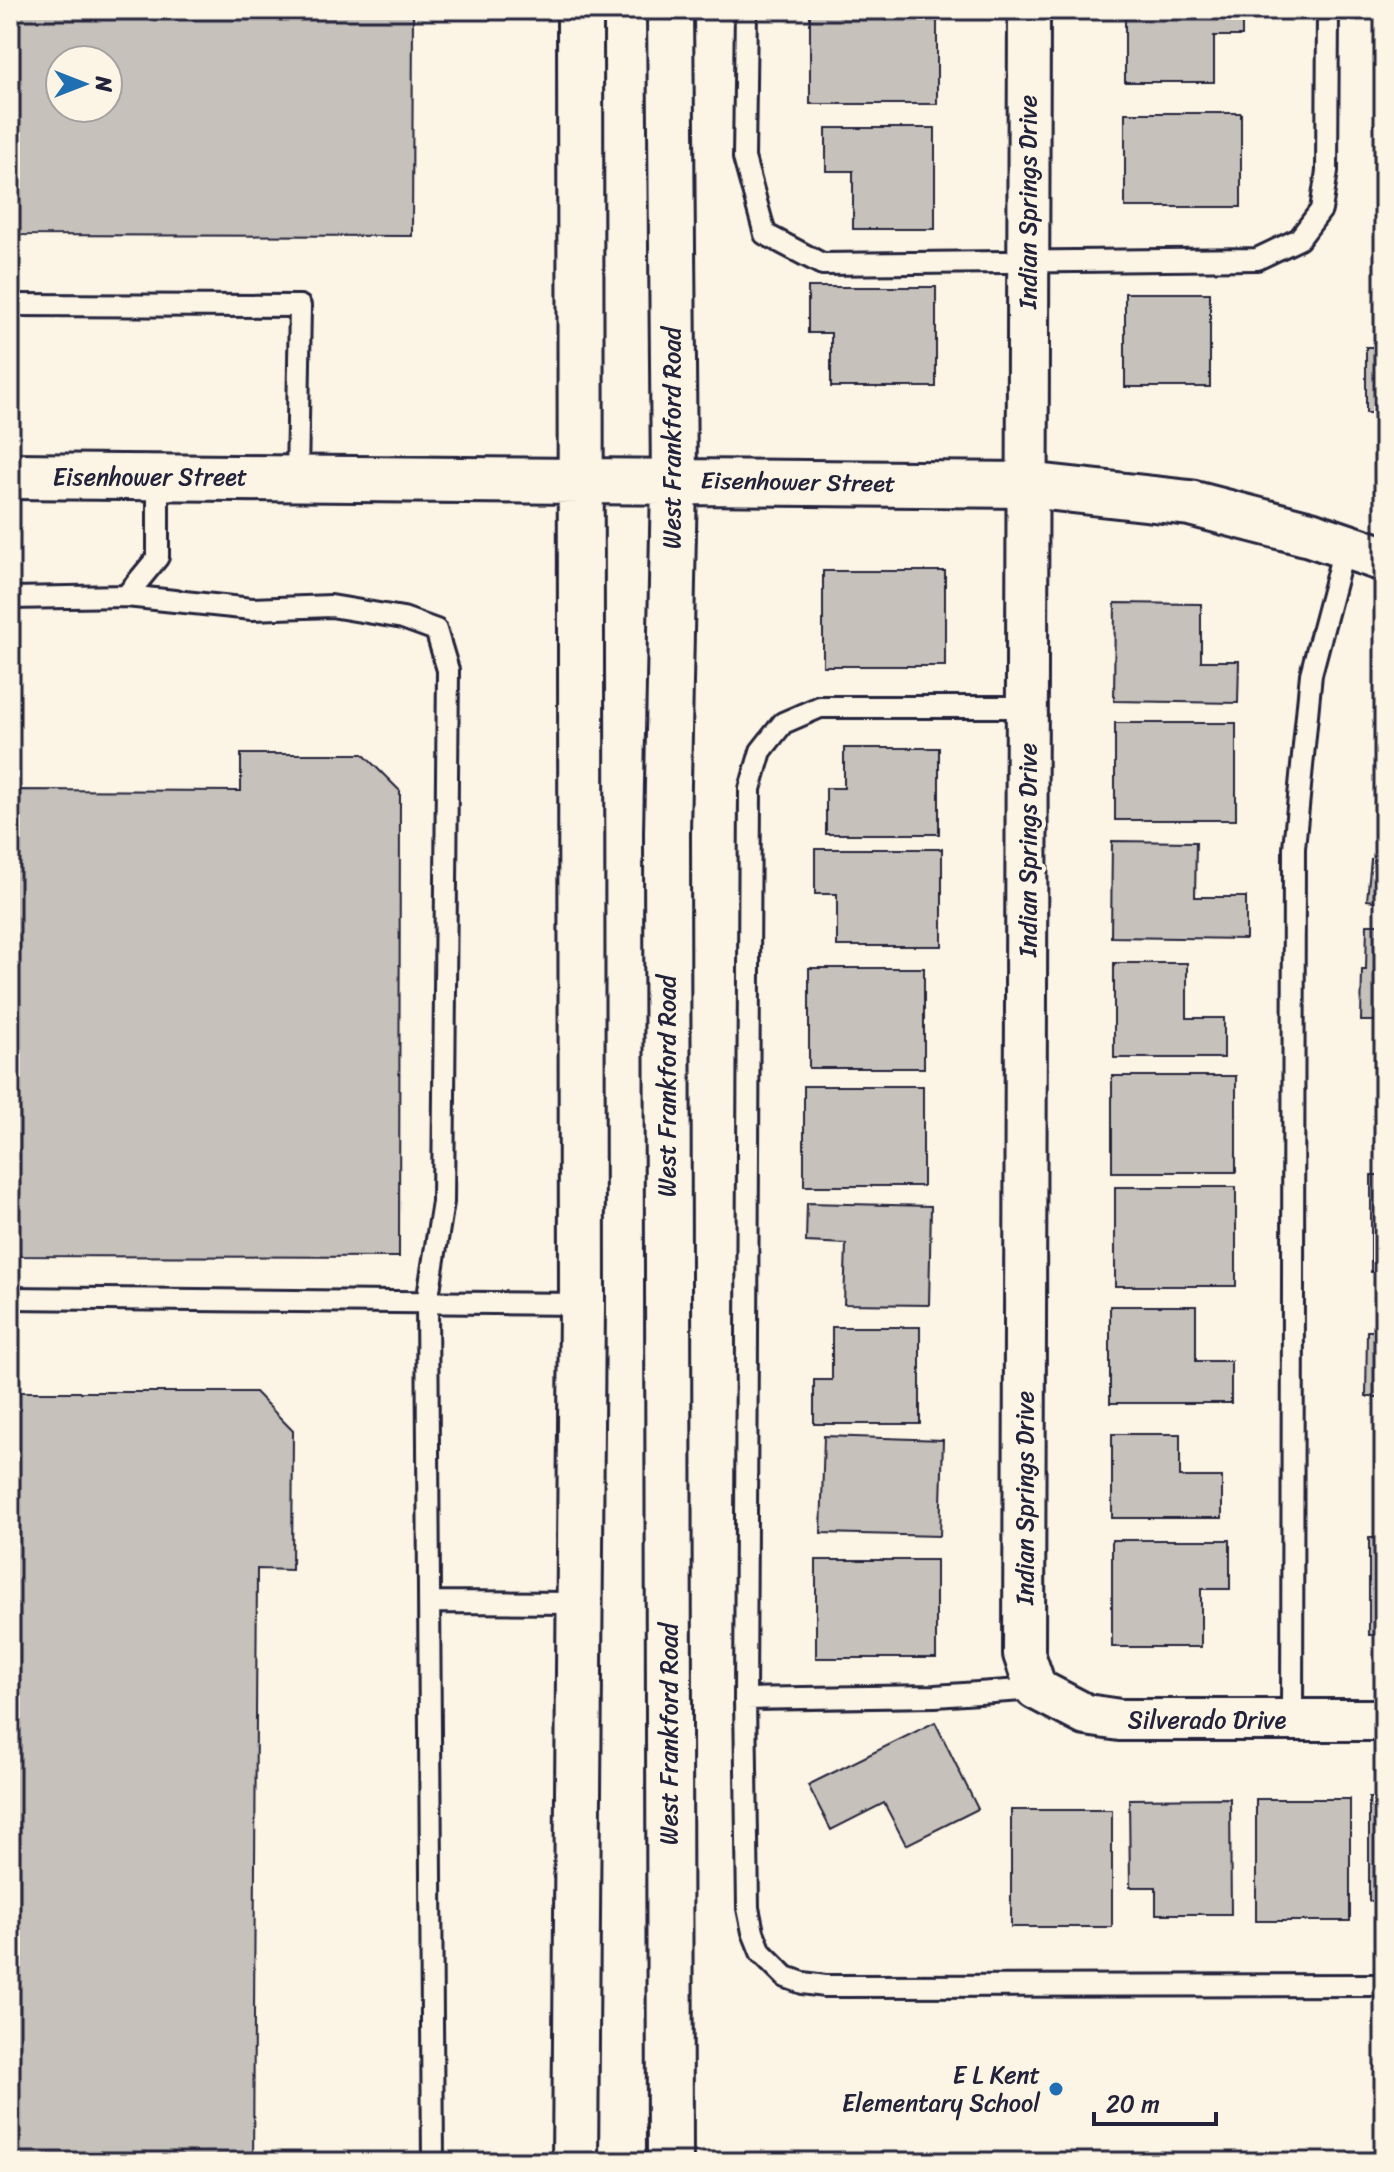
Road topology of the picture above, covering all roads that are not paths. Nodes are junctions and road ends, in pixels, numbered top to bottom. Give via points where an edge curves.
1 (580, 10) edge
2 (670, 10) edge
3 (746, 10) edge
4 (1029, 10) edge
5 (1328, 10) edge
6 (1027, 262) junction
7 (10, 305) edge
8 (10, 476) edge
9 (158, 477) junction
10 (297, 478) junction
11 (580, 480) junction
12 (674, 481) junction
13 (1027, 485) junction
14 (1364, 552) edge
15 (126, 596) junction
16 (10, 598) edge
17 (1029, 707) junction
18 (10, 1298) edge
19 (427, 1303) junction
20 (582, 1304) junction
21 (429, 1602) junction
22 (578, 1603) junction
23 (1036, 1689) junction
24 (745, 1699) junction
25 (1292, 1720) junction
26 (1384, 1720) edge
27 (1384, 1985) edge
28 (433, 2162) edge
29 (575, 2162) edge
30 (670, 2162) edge

1 - 11 main road
2 - 12 main road, West Frankford Road
3 - 6 lane via 744,158 765,234 822,264
4 - 6 street, Indian Springs Drive
5 - 6 lane via 1327,171 1321,210 1299,239 1257,259
6 - 13 street, Indian Springs Drive
7 - 10 lane via 300,306
8 - 9 main road, Eisenhower Street
9 - 10 main road, Eisenhower Street
9 - 15 lane via 158,557
10 - 11 main road, Eisenhower Street
11 - 12 main road, Eisenhower Street
11 - 20 main road
12 - 13 main road, Eisenhower Street
12 - 30 main road, West Frankford Road via 667,833
13 - 14 main road, Eisenhower Street via 1190,503
13 - 17 street, Indian Springs Drive
14 - 25 lane via 1311,674 1294,848
15 - 16 lane
15 - 19 lane via 252,609 331,606 403,618 436,630 448,670 443,1202
17 - 23 street, Indian Springs Drive via 1024,1654
17 - 24 lane via 820,707 783,723 761,751 750,789
18 - 19 lane
19 - 20 lane
19 - 21 lane
20 - 22 main road
21 - 22 lane
21 - 28 lane
22 - 29 main road
23 - 24 lane
23 - 25 street, Silverado Drive via 1086,1715 1120,1720
24 - 27 lane via 748,1908 761,1952 786,1977 825,1986
25 - 26 street, Silverado Drive

